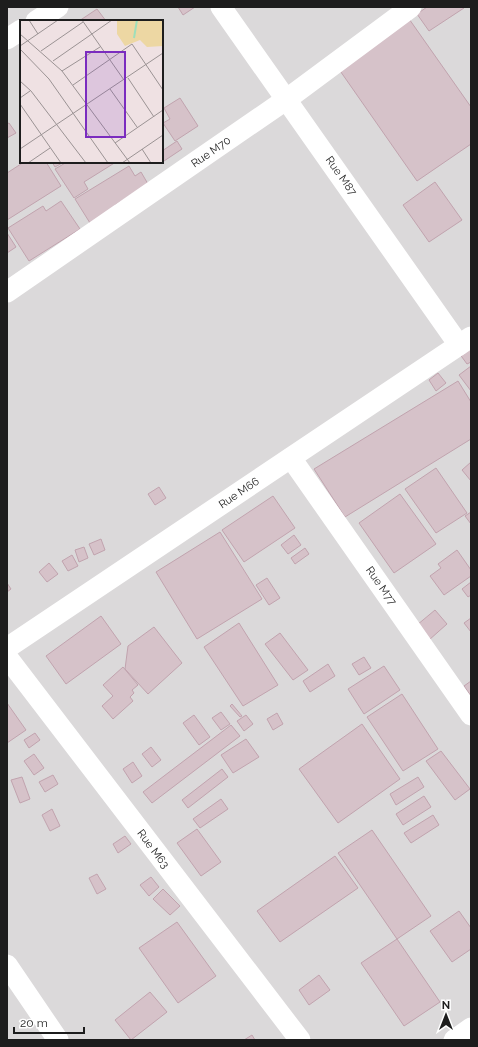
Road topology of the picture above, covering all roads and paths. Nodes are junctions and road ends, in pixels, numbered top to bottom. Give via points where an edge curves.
1 (58, 7) edge
2 (221, 7) edge
3 (411, 7) edge
4 (38, 20) edge
5 (20, 31) edge
6 (7, 39) edge
7 (287, 99) junction
8 (7, 292) edge
9 (465, 341) edge
10 (291, 458) junction
11 (7, 648) edge
12 (7, 657) edge
13 (471, 715) edge
14 (7, 965) edge
15 (471, 1028) edge
16 (58, 1040) edge
17 (300, 1040) edge
18 (454, 1040) edge

1 - 4 street
2 - 7 street, Rue M87
3 - 7 street, Rue M70
5 - 6 street
7 - 8 street, Rue M70
7 - 9 street, Rue M87
9 - 10 street, Rue M66
10 - 11 street, Rue M66
10 - 13 street, Rue M77
12 - 17 street, Rue M63
14 - 16 street
15 - 18 street

